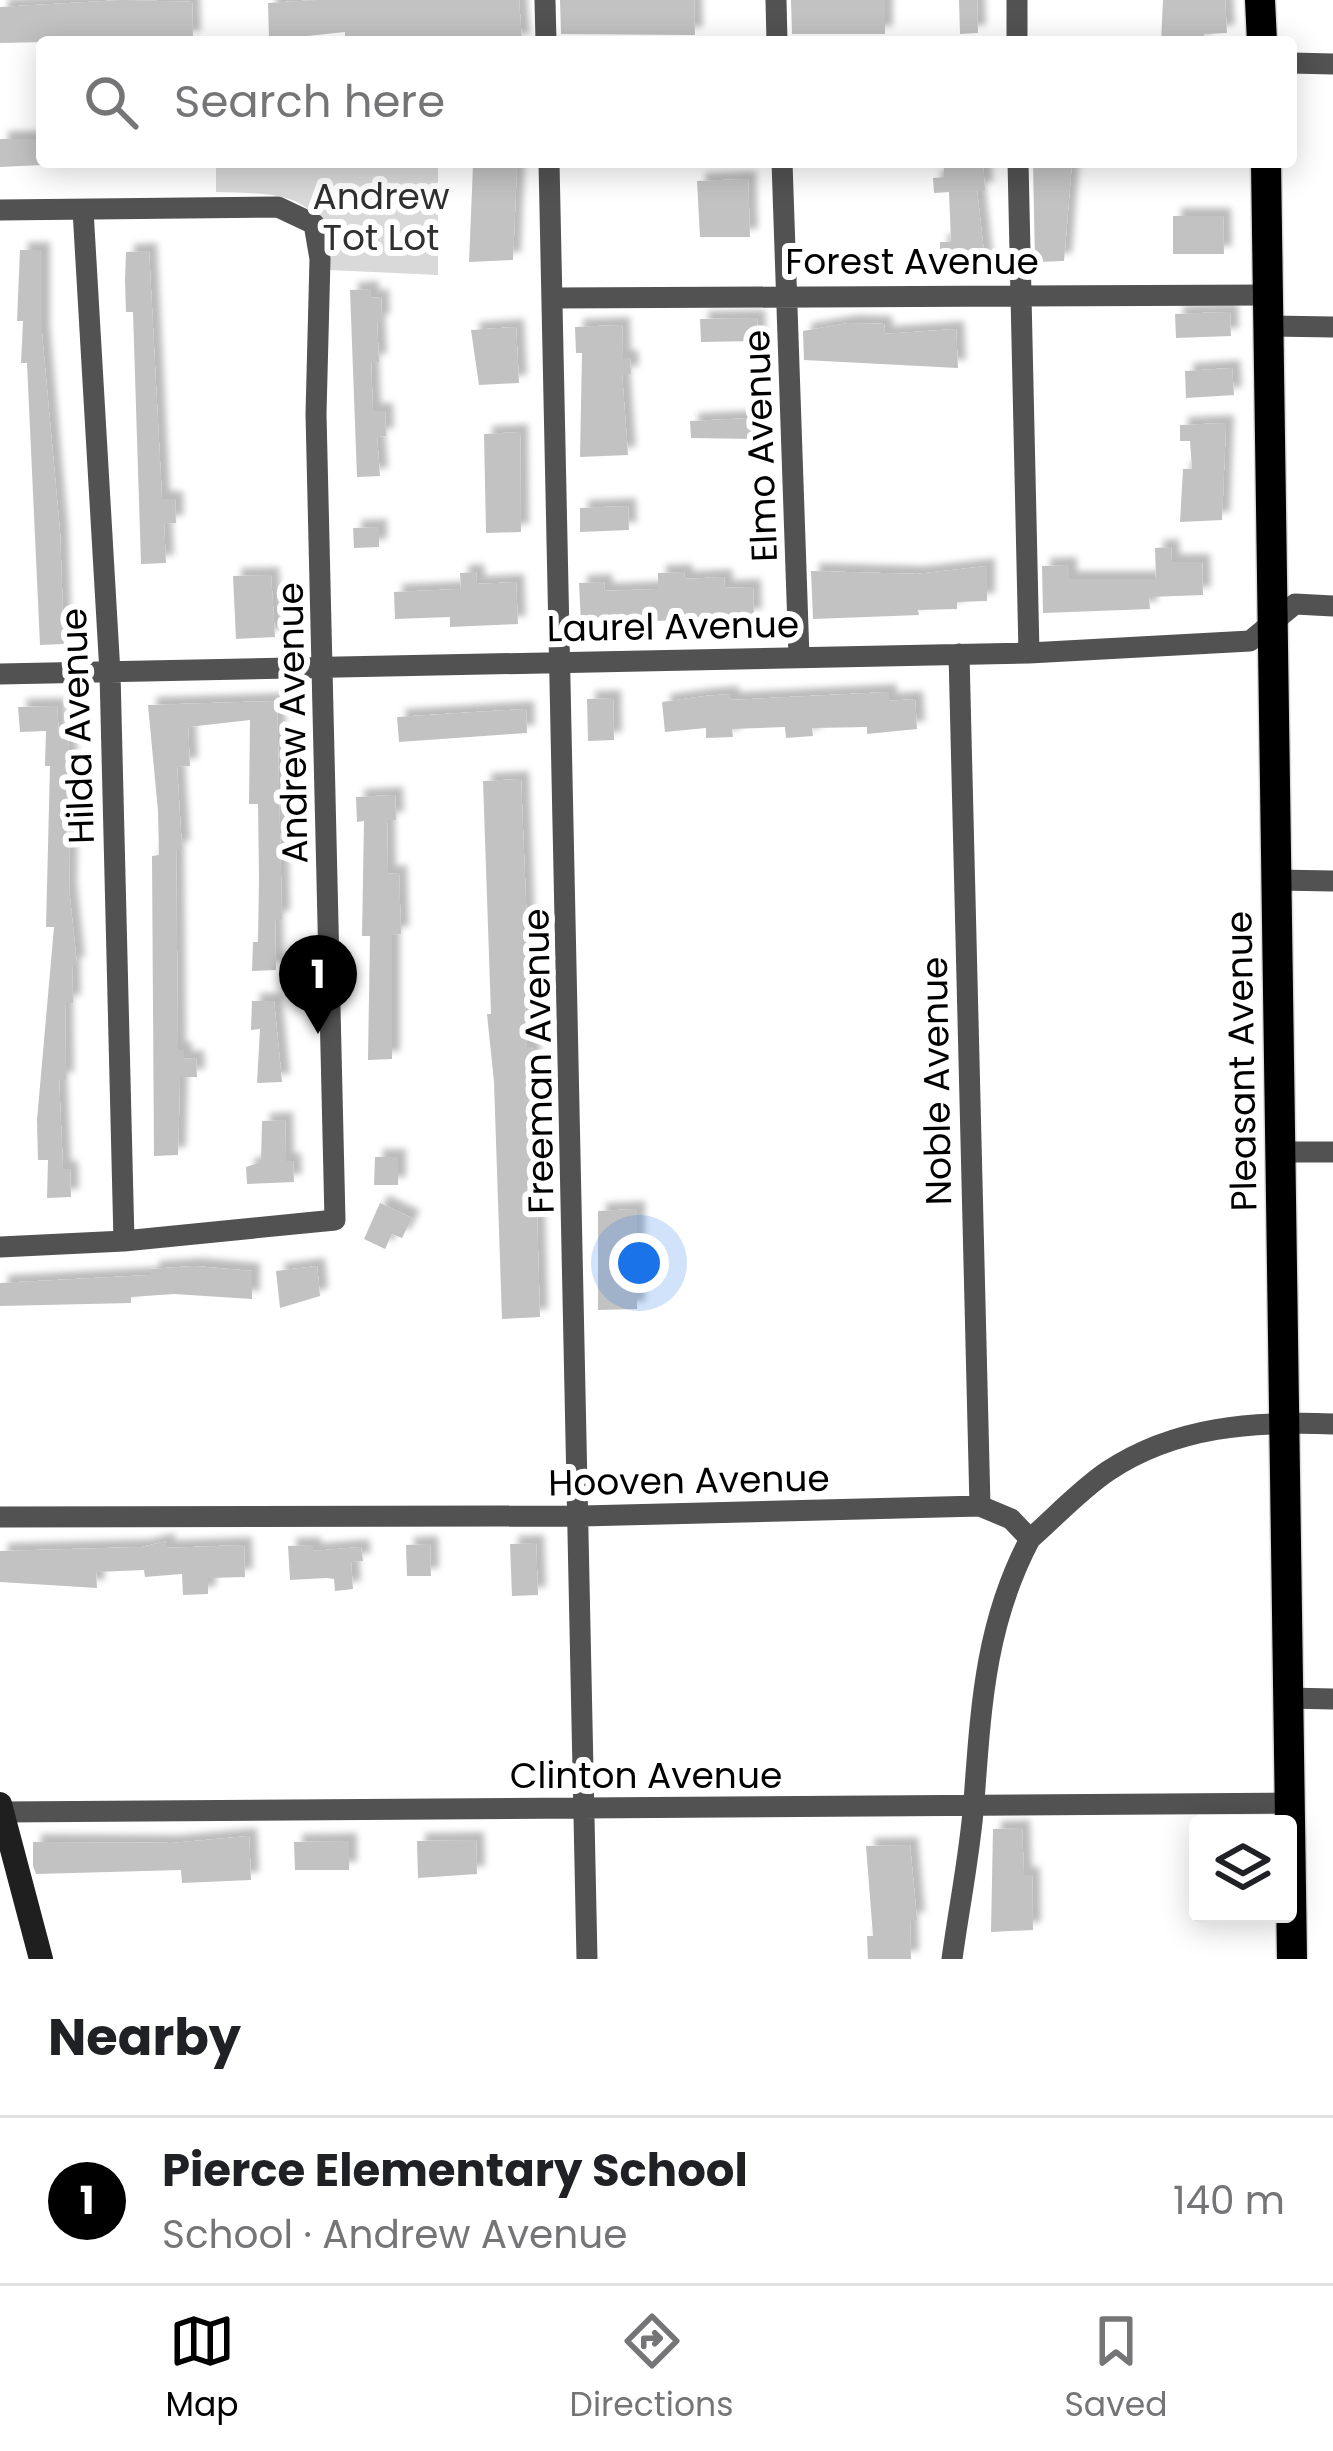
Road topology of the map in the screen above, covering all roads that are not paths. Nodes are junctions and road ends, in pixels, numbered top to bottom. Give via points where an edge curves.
1 (545, 0) edge
2 (776, 0) edge
3 (1017, 0) edge
4 (1260, 0) edge
5 (546, 36) edge
6 (777, 36) edge
7 (1017, 36) edge
8 (1262, 36) edge
9 (1297, 63) edge
10 (1333, 64) edge
11 (549, 168) edge
12 (782, 168) edge
13 (1018, 168) edge
14 (1266, 168) edge
15 (0, 210) edge
16 (83, 210) junction
17 (788, 294) junction
18 (1018, 294) junction
19 (554, 298) junction
20 (1270, 310) junction
21 (1333, 328) edge
22 (1333, 606) edge
23 (1274, 621) junction
24 (1029, 653) junction
25 (959, 654) junction
26 (799, 657) junction
27 (561, 661) junction
28 (325, 668) junction
29 (110, 673) junction
30 (0, 674) edge
31 (1277, 880) junction
32 (1333, 880) edge
33 (1282, 1152) junction
34 (1333, 1152) edge
35 (124, 1241) junction
36 (0, 1246) edge
37 (1287, 1422) junction
38 (1333, 1424) edge
39 (980, 1506) junction
40 (582, 1516) junction
41 (0, 1517) edge
42 (1030, 1539) junction
43 (1288, 1698) junction
44 (1333, 1699) edge
45 (1290, 1803) junction
46 (974, 1805) junction
47 (1, 1808) edge
48 (584, 1808) junction
49 (41, 1959) edge
50 (587, 1959) edge
51 (952, 1959) edge
52 (1292, 1959) edge

1 - 5 street
2 - 6 street
3 - 7 street
4 - 8 main road
9 - 10 street
11 - 19 street, Freeman Avenue
12 - 17 street, Elmo Avenue
13 - 18 street
14 - 20 main road, Pleasant Avenue
15 - 16 street
16 - 28 street, Andrew Avenue via 278,207 314,224
16 - 29 street, Hilda Avenue
17 - 18 street, Forest Avenue
17 - 19 street, Forest Avenue
17 - 26 street, Elmo Avenue
18 - 20 street, Forest Avenue
18 - 24 street
19 - 27 street, Freeman Avenue
20 - 21 street, Forest Avenue
20 - 23 main road, Pleasant Avenue
22 - 23 street, Laurel Avenue via 1295,604
23 - 24 street, Laurel Avenue via 1250,641
23 - 31 main road, Pleasant Avenue
24 - 25 street, Laurel Avenue
25 - 26 street, Laurel Avenue
25 - 39 street, Noble Avenue
26 - 27 street, Laurel Avenue
27 - 28 street, Laurel Avenue
27 - 40 street, Freeman Avenue
28 - 29 street, Laurel Avenue
28 - 35 street, Andrew Avenue via 335,1220
29 - 30 street, Laurel Avenue
29 - 35 street, Hilda Avenue
31 - 32 street
31 - 33 main road, Pleasant Avenue
33 - 34 street
33 - 37 main road, Pleasant Avenue
35 - 36 street
37 - 38 street
37 - 42 street via 1188,1435 1108,1471
37 - 43 main road, Pleasant Avenue
39 - 40 street, Hooven Avenue
39 - 42 street via 1011,1519
40 - 41 street, Hooven Avenue
40 - 48 street, Freeman Avenue
42 - 46 street via 986,1657
43 - 44 street
43 - 45 main road, Pleasant Avenue
45 - 46 street, Clinton Avenue
45 - 52 main road, Pleasant Avenue
46 - 48 street, Clinton Avenue
46 - 51 street
47 - 48 street, Clinton Avenue
47 - 49 street
48 - 50 street, Freeman Avenue

